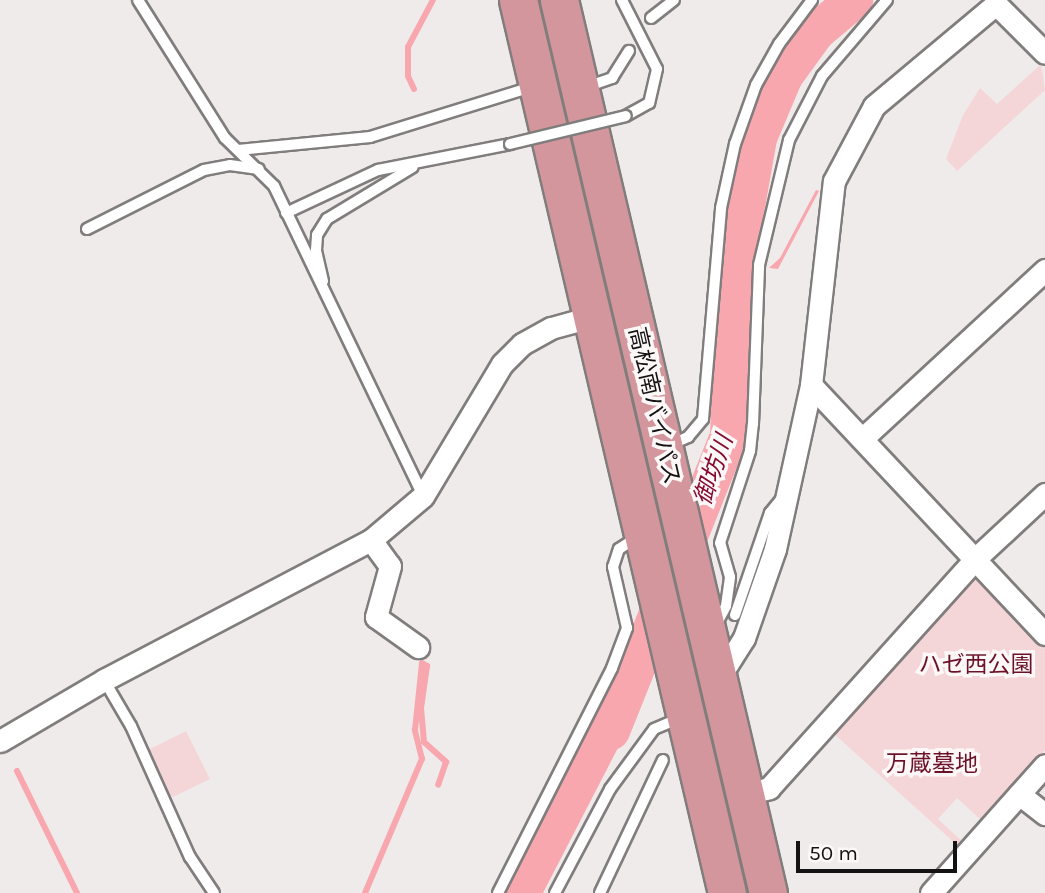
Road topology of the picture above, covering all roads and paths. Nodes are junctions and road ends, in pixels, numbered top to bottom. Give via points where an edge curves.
1 (138, 0) edge
2 (518, 0) edge
3 (559, 0) edge
4 (622, 0) edge
5 (674, 0) edge
6 (812, 0) edge
7 (887, 0) edge
8 (996, 1) edge
9 (651, 18) dead end
10 (629, 51) dead end
11 (1045, 53) edge
12 (538, 85) junction
13 (579, 89) junction
14 (239, 150) junction
15 (415, 165) junction
16 (261, 170) junction
17 (286, 213) junction
18 (87, 229) dead end
19 (1045, 270) edge
20 (325, 291) junction
21 (591, 317) junction
22 (811, 384) junction
23 (863, 438) junction
24 (664, 447) junction
25 (789, 488) junction
26 (1045, 494) edge
27 (423, 496) junction
28 (371, 540) junction
29 (648, 549) junction
30 (975, 559) junction
31 (715, 619) junction
32 (1045, 634) edge
33 (418, 647) dead end
34 (720, 676) junction
35 (104, 680) junction
36 (686, 716) junction
37 (0, 741) edge
38 (663, 760) dead end
39 (1045, 765) edge
40 (744, 794) junction
41 (1019, 794) junction
42 (1045, 814) edge
43 (214, 893) edge
44 (498, 893) edge
45 (555, 893) edge
46 (600, 893) edge
47 (727, 893) edge
48 (768, 893) edge
49 (931, 893) edge

1 - 14 lane via 216,125
2 - 12 highway, 高松南バイパス
3 - 13 highway, 高松南バイパス
4 - 15 lane, bridge via 657,69 649,103 625,116
5 - 9 lane
6 - 24 lane via 756,85 735,144 722,208 703,419 688,438
7 - 31 lane via 822,76 789,140 759,265 758,365 750,451 720,543 729,591
8 - 11 street
8 - 22 street via 874,106 834,181
10 - 13 lane via 612,78
12 - 14 lane via 370,137
12 - 21 highway, 高松南バイパス
13 - 24 highway, 高松南バイパス
14 - 16 lane
15 - 17 lane via 378,170
15 - 20 lane via 327,219 316,250
16 - 17 lane
16 - 18 lane via 242,165 204,170
17 - 20 lane
19 - 23 street
20 - 27 lane
21 - 27 street via 541,333 502,364
21 - 29 highway, 高松南バイパス
22 - 23 street
22 - 25 street
23 - 30 street
24 - 31 highway, 高松南バイパス
25 - 31 lane via 770,513
25 - 34 street via 753,614
26 - 30 street
27 - 28 street
28 - 33 street via 390,566 376,617
28 - 35 street
29 - 36 highway, 高松南バイパス
29 - 44 lane via 619,549 613,567 627,628 612,668
30 - 32 street
30 - 40 street via 769,788
31 - 34 highway, 高松南バイパス
34 - 40 highway, 高松南バイパス
35 - 37 street
35 - 43 lane via 131,726 190,857
36 - 45 lane via 654,729 617,779
36 - 47 highway, 高松南バイパス
38 - 46 lane
39 - 41 street
40 - 48 highway, 高松南バイパス
41 - 42 street
41 - 49 street

